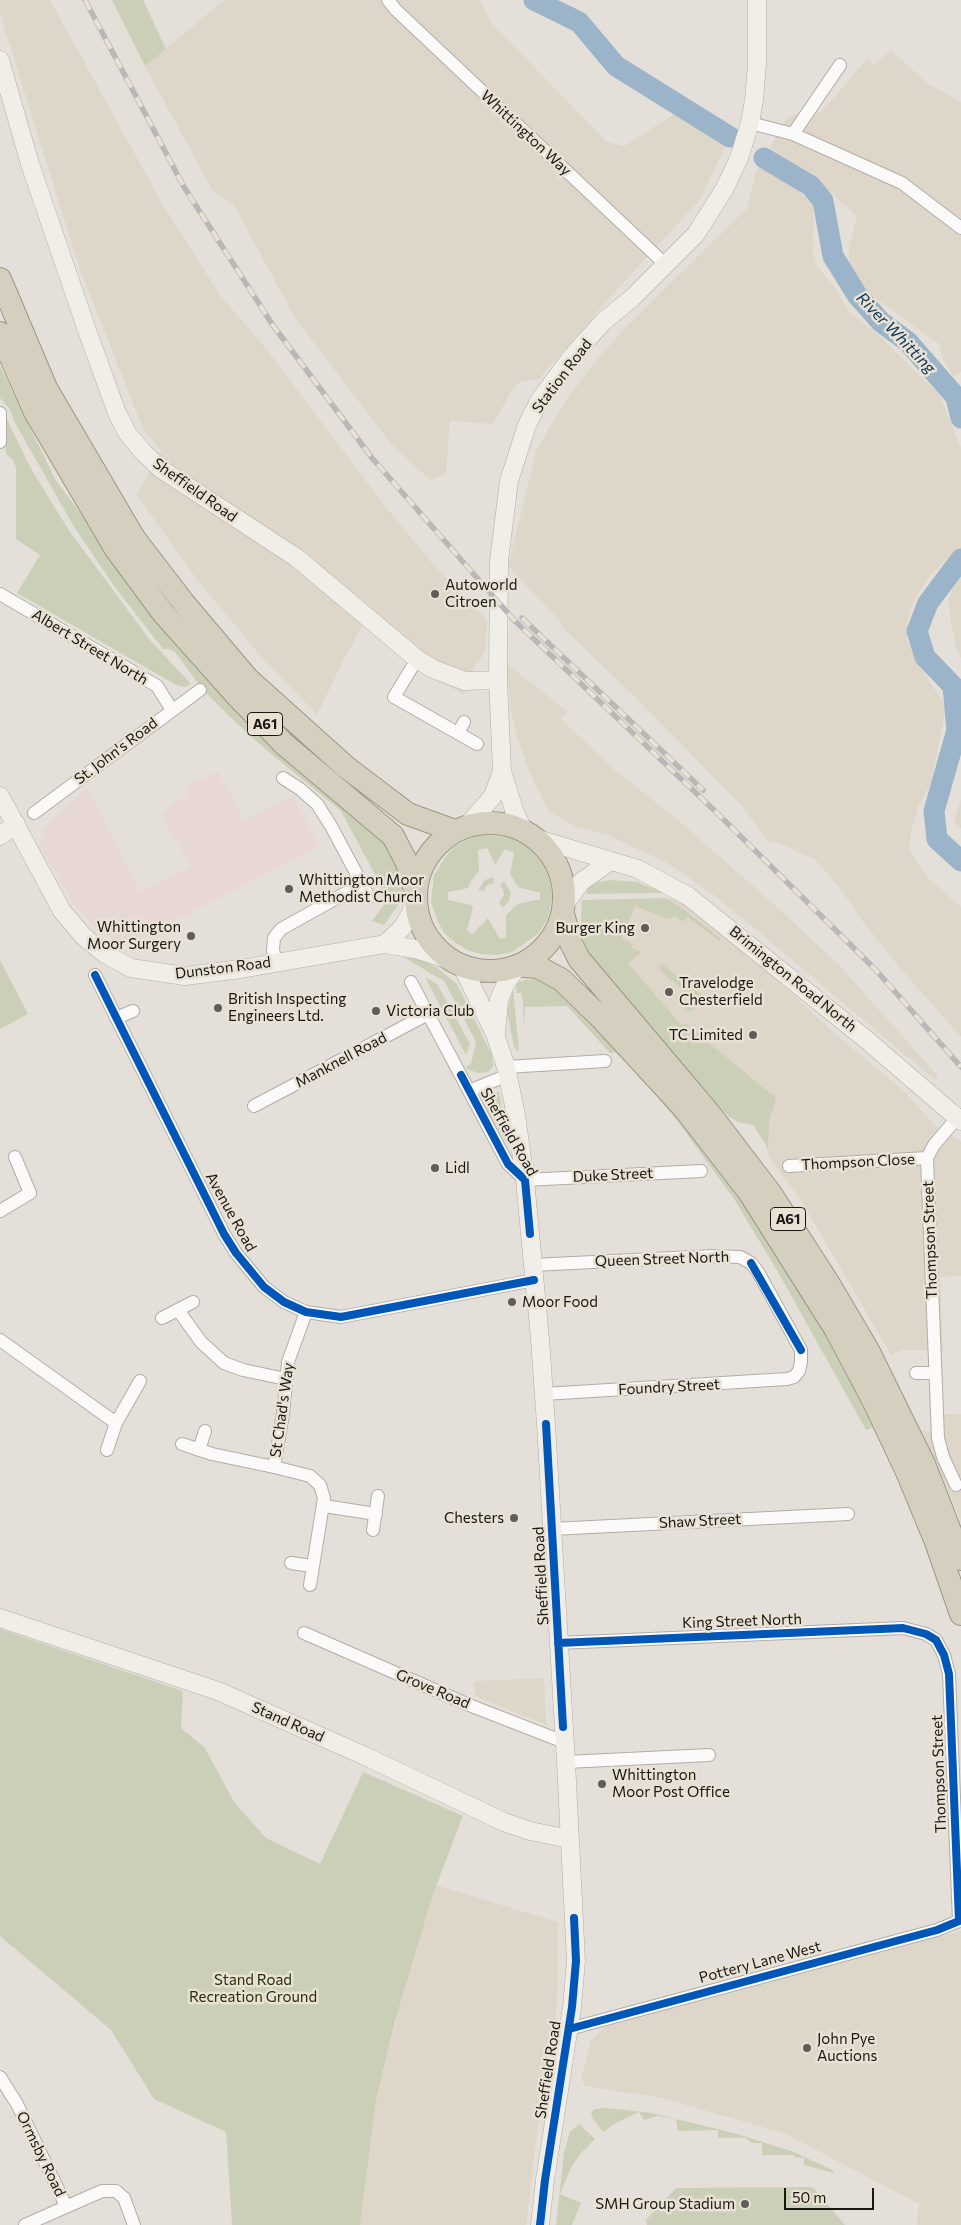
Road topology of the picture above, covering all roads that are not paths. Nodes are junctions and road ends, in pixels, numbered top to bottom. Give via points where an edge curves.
1 (388, 0) edge
2 (758, 0) edge
3 (0, 60) edge
4 (840, 66) dead end
5 (750, 123) junction
6 (793, 134) junction
7 (961, 228) edge
8 (666, 265) junction
9 (0, 279) edge
10 (0, 332) edge
11 (0, 413) edge
12 (0, 442) edge
13 (0, 594) edge
14 (417, 659) junction
15 (498, 680) junction
16 (200, 690) dead end
17 (172, 710) junction
18 (477, 744) dead end
19 (502, 771) junction
20 (283, 778) dead end
21 (0, 796) edge
22 (34, 813) dead end
23 (16, 824) junction
24 (462, 828) junction
25 (531, 835) junction
26 (0, 836) edge
27 (610, 862) junction
28 (362, 884) junction
29 (369, 896) dead end
30 (416, 896) junction
31 (564, 909) junction
32 (385, 944) junction
33 (276, 962) junction
34 (456, 963) junction
35 (520, 967) junction
36 (95, 975) dead end
37 (411, 982) dead end
38 (133, 1010) dead end
39 (428, 1014) junction
40 (116, 1018) junction
41 (496, 1034) junction
42 (605, 1061) dead end
43 (507, 1071) junction
44 (470, 1091) junction
45 (254, 1106) dead end
46 (959, 1120) edge
47 (14, 1157) dead end
48 (927, 1158) junction
49 (789, 1166) dead end
50 (701, 1171) dead end
51 (525, 1180) junction
52 (0, 1211) edge
53 (533, 1273) junction
54 (193, 1302) dead end
55 (178, 1310) junction
56 (306, 1312) junction
57 (162, 1318) dead end
58 (0, 1340) edge
59 (916, 1373) dead end
60 (934, 1373) junction
61 (794, 1376) joint
62 (286, 1379) junction
63 (140, 1381) dead end
64 (544, 1394) junction
65 (116, 1423) junction
66 (205, 1431) dead end
67 (182, 1444) dead end
68 (107, 1450) dead end
69 (199, 1450) junction
70 (274, 1467) junction
71 (956, 1485) dead end
72 (378, 1496) dead end
73 (324, 1506) junction
74 (376, 1514) junction
75 (848, 1514) dead end
76 (552, 1529) junction
77 (373, 1530) dead end
78 (961, 1559) edge
79 (290, 1563) dead end
80 (312, 1566) junction
81 (310, 1585) dead end
82 (961, 1614) edge
83 (0, 1618) edge
84 (304, 1633) dead end
85 (926, 1634) joint
86 (558, 1643) junction
87 (564, 1742) junction
88 (709, 1755) dead end
89 (566, 1762) junction
90 (570, 1839) junction
91 (958, 1921) joint
92 (569, 2029) junction
93 (0, 2077) edge
94 (66, 2206) junction
95 (25, 2225) edge
96 (134, 2225) edge
97 (540, 2225) edge

1 - 8 street, Whittington Way
2 - 5 main road, Station Road via 757,64
3 - 14 main road, Sheffield Road via 30,164 86,329 128,434 161,469 297,558
4 - 6 street
5 - 6 street
5 - 8 main road, Station Road via 739,158 706,222
6 - 7 street via 902,183
8 - 15 main road, Station Road via 603,322 574,354 539,401 527,425 509,480 499,561
9 - 24 highway, A61 via 46,388 134,538 182,602 248,679 346,767 408,814
10 - 30 highway, A61 via 35,412 115,548 163,613 237,696 284,744 392,836 407,863
11 - 12 street
13 - 17 street, Albert Street North via 157,686
14 - 15 main road, Sheffield Road via 465,681
14 - 18 street via 394,697 461,728
15 - 19 main road, Station Road
16 - 17 street, St. John's Road
17 - 22 street, St. John's Road
19 - 24 main road, Station Road via 493,796
19 - 25 main road, Station Road via 515,813
20 - 28 street via 317,804
21 - 23 main road, Dunston Road
23 - 26 main road
23 - 33 main road, Dunston Road via 62,911 84,938 131,968 186,976
24 - 25 highway via 484,822 498,823
24 - 30 highway via 439,843 426,860 418,879
25 - 27 main road, Brimington Road North
25 - 31 highway via 556,861 563,878
27 - 31 main road via 581,882
27 - 46 main road, Brimington Road North via 638,869 688,896 868,1040
28 - 29 street
28 - 33 street via 280,929 274,938
30 - 32 main road via 411,914 402,928
30 - 34 highway via 422,928 434,946
31 - 35 highway via 555,935
31 - 78 highway, A61 via 571,943 579,959 710,1114 771,1194 829,1284 868,1350 924,1464
32 - 33 main road, Dunston Road
32 - 34 main road, Dunston Road via 416,949
34 - 35 highway via 482,971
34 - 41 main road
35 - 41 main road via 506,983 499,1000
35 - 82 highway, A61 via 538,967 562,980 602,1019 683,1107 749,1192 836,1330 874,1402 932,1534
36 - 40 street, Avenue Road
37 - 39 street, Sheffield Road
38 - 40 street
39 - 44 street, Sheffield Road
39 - 45 street, Manknell Road
40 - 56 street, Avenue Road via 236,1253 264,1287 284,1302
41 - 43 main road
42 - 43 street
43 - 44 street
43 - 51 main road
44 - 51 street, Sheffield Road via 508,1164
46 - 48 street via 934,1145
47 - 52 street via 30,1193
48 - 49 street, Thompson Close
48 - 60 street, Thompson Street
50 - 51 street, Duke Street
51 - 53 main road, Sheffield Road
53 - 56 street, Avenue Road via 341,1316
53 - 61 street, Queen Street North via 729,1255 740,1257 758,1272 801,1350 802,1362
53 - 64 main road, Sheffield Road
54 - 55 street
55 - 57 street
55 - 62 street via 201,1342 224,1363
56 - 62 street, St Chad's Way via 290,1355
58 - 65 street
59 - 60 street
60 - 71 street, Thompson Street via 938,1438
61 - 64 street, Foundry Street via 773,1381
62 - 70 street, St Chad's Way
63 - 65 street
64 - 76 main road, Sheffield Road
65 - 68 street
66 - 69 street
67 - 69 street
69 - 70 street
70 - 73 street, St Chad's Way via 310,1476 320,1485
72 - 74 street
73 - 74 street
73 - 80 street, St Chad's Way
74 - 77 street
75 - 76 street, Shaw Street
76 - 86 main road, Sheffield Road
79 - 80 street
80 - 81 street, St Chad's Way
83 - 90 main road, Stand Road via 218,1691 504,1822 530,1832
84 - 87 street, Grove Road via 469,1705
85 - 86 street, King Street North via 903,1628
85 - 91 street, Thompson Street via 936,1640 949,1674
86 - 87 main road, Sheffield Road
87 - 89 main road, Sheffield Road
88 - 89 street
89 - 90 main road, Sheffield Road
90 - 92 main road, Sheffield Road via 576,1961
91 - 92 street, Pottery Lane West via 937,1930
92 - 97 main road, Sheffield Road
93 - 94 street, Ormsby Road via 17,2104
94 - 95 street
94 - 96 street via 102,2190 116,2191 124,2198

